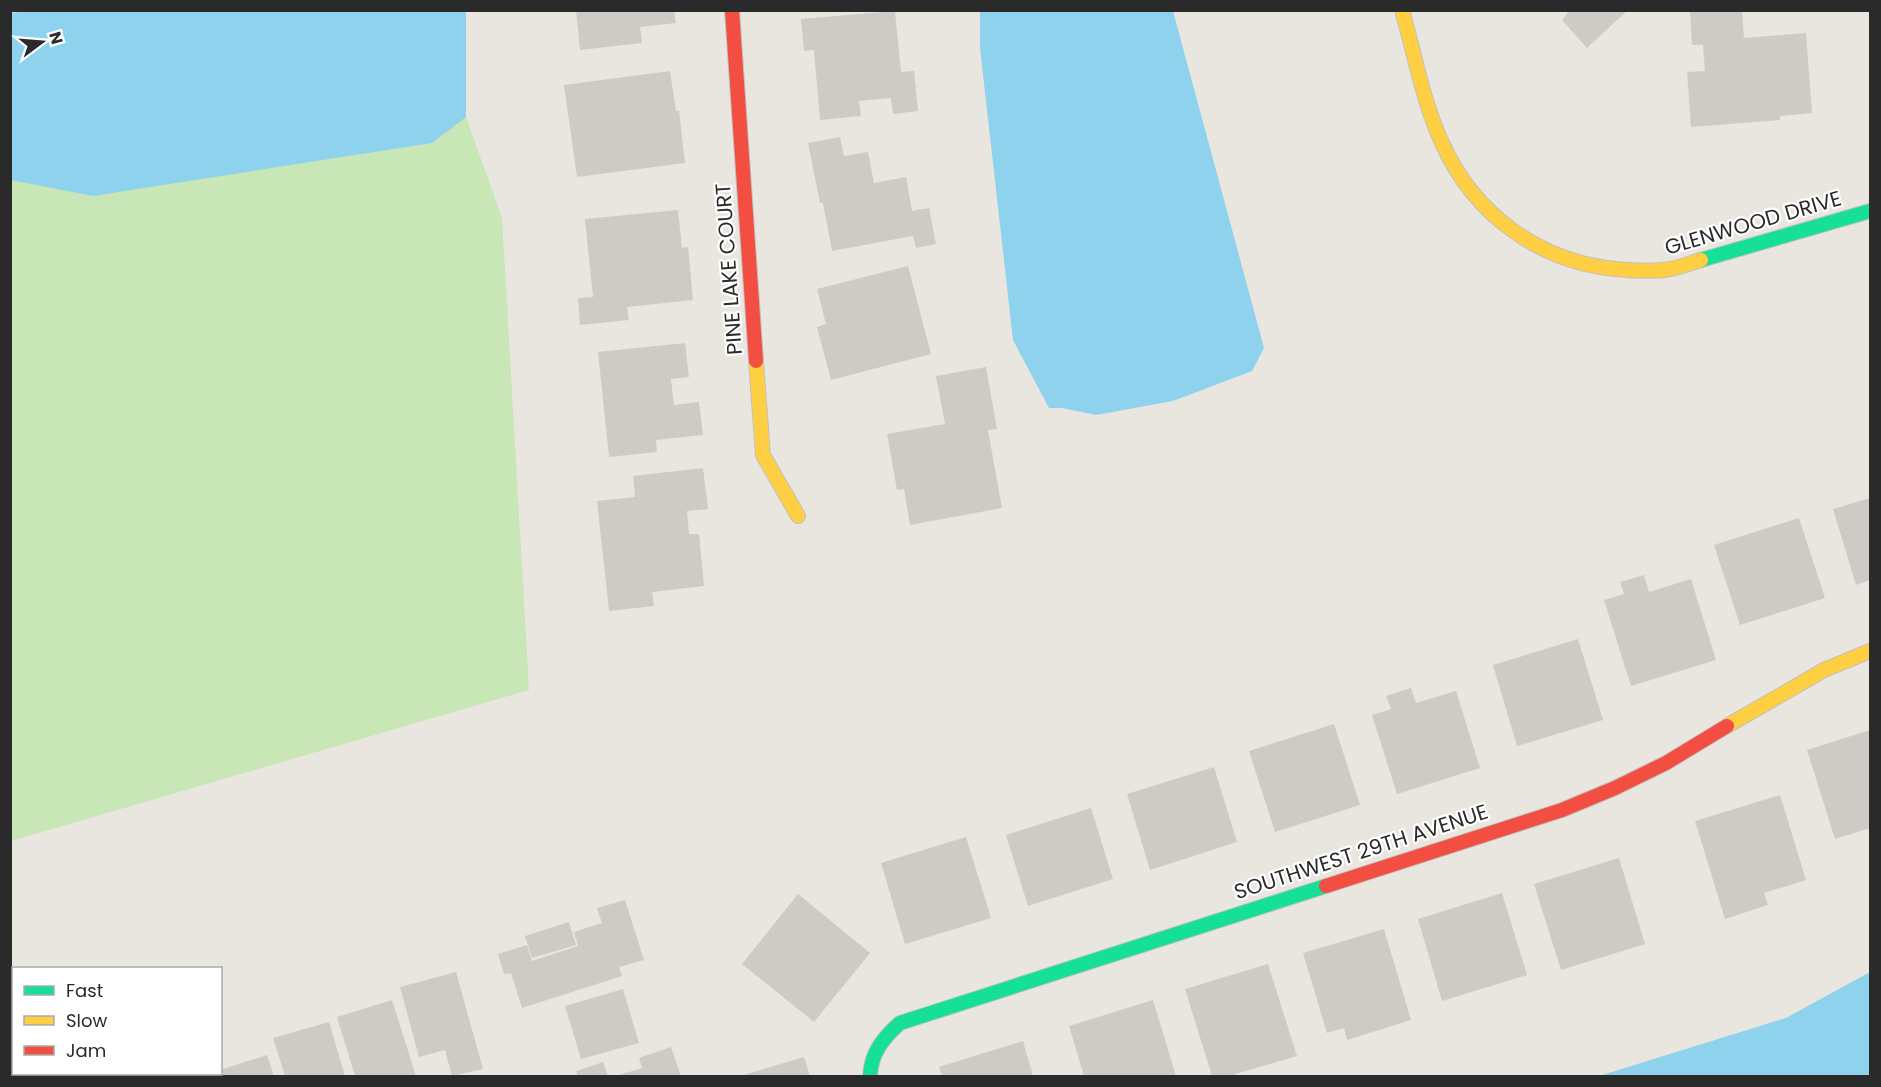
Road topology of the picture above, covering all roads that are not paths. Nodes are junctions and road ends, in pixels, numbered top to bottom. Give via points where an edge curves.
1 (732, 10) edge
2 (1402, 10) edge
3 (1870, 211) edge
4 (798, 516) dead end
5 (1870, 651) edge
6 (870, 1075) edge

1 - 4 street, PINE LAKE COURT via 763,455
2 - 3 street, GLENWOOD DRIVE via 1434,121 1459,175 1497,220 1557,257 1603,270 1670,270
5 - 6 street, SOUTHWEST 29TH AVENUE via 1824,670 1666,763 1562,810 900,1023 874,1053

